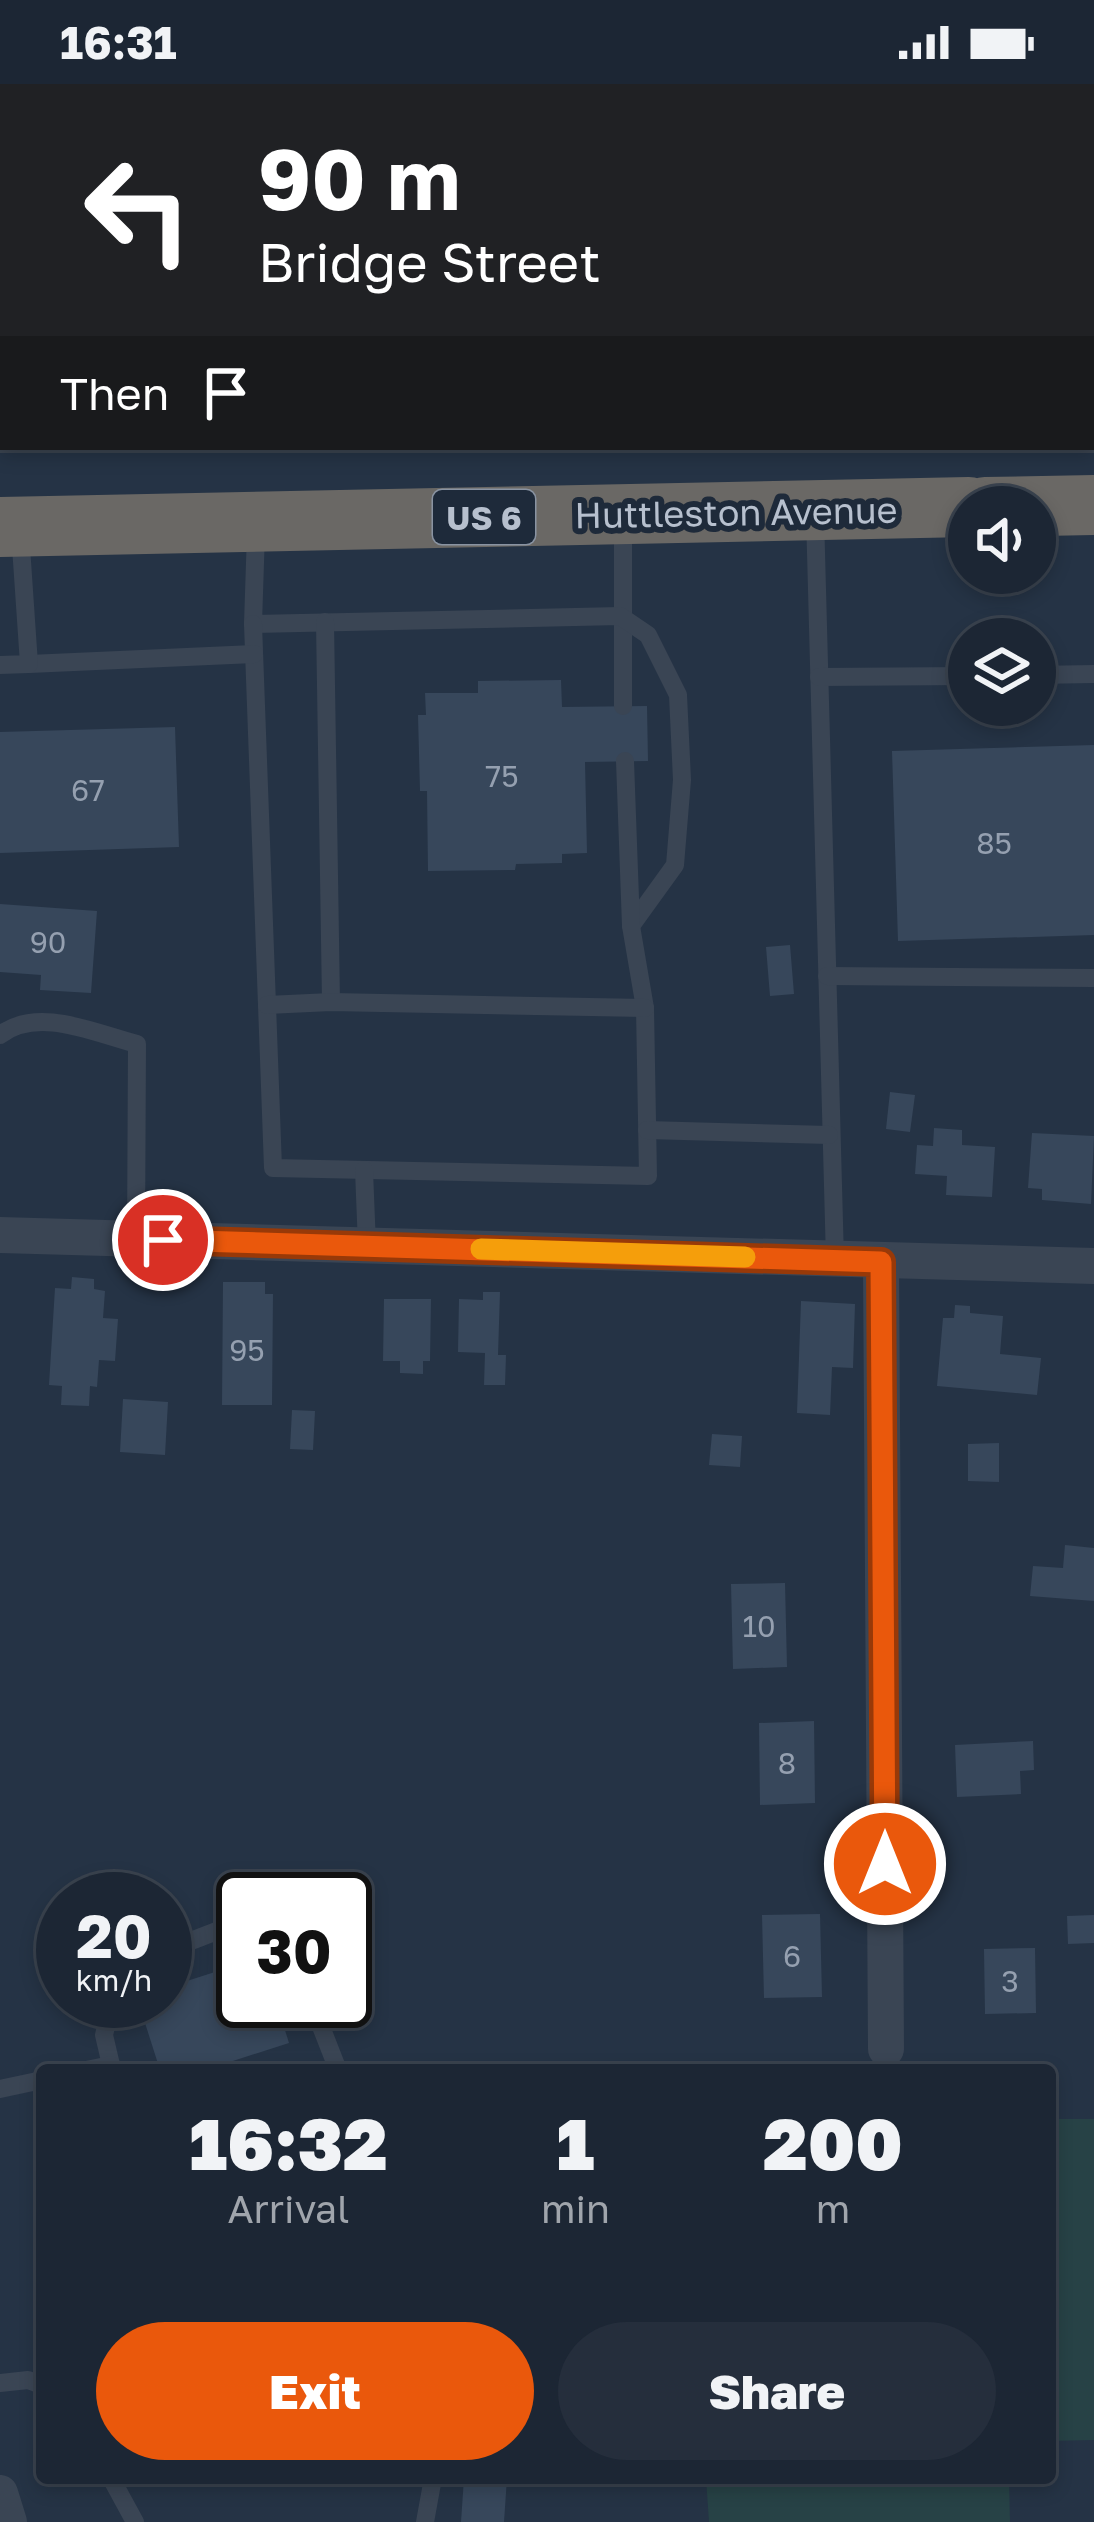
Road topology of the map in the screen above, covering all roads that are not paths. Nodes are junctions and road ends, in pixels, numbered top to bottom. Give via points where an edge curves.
1 (1094, 505) edge
2 (1056, 506) edge
3 (948, 508) edge
4 (815, 511) junction
5 (623, 514) junction
6 (256, 522) junction
7 (10, 527) edge
8 (620, 616) junction
9 (326, 622) junction
10 (254, 624) junction
11 (254, 654) junction
12 (29, 664) junction
13 (0, 665) edge
14 (1094, 674) edge
15 (1056, 675) edge
16 (948, 676) edge
17 (819, 677) junction
18 (623, 706) dead end
19 (625, 761) dead end
20 (631, 926) junction
21 (827, 976) junction
22 (1094, 978) edge
23 (331, 1002) junction
24 (267, 1005) junction
25 (645, 1008) junction
26 (0, 1035) edge
27 (647, 1130) junction
28 (829, 1135) junction
29 (364, 1170) junction
30 (0, 1235) edge
31 (136, 1239) junction
32 (367, 1246) junction
33 (835, 1260) junction
34 (881, 1262) junction
35 (1094, 1266) edge
36 (106, 2028) edge
37 (322, 2028) edge
38 (886, 2049) dead end
39 (112, 2064) edge
40 (336, 2064) edge
41 (36, 2081) edge
42 (0, 2089) edge
43 (0, 2383) edge
44 (36, 2383) edge
45 (113, 2484) edge
46 (432, 2484) edge
47 (0, 2493) edge
48 (9, 2522) edge
49 (135, 2522) edge
50 (424, 2522) edge

1 - 2 highway
3 - 4 highway, Huttleston Avenue / US 6
4 - 5 highway, Huttleston Avenue / US 6
4 - 17 lane
5 - 6 highway, Huttleston Avenue / US 6
5 - 8 lane
6 - 7 highway, Huttleston Avenue / US 6
6 - 10 lane
7 - 12 lane
8 - 9 lane
8 - 18 lane
8 - 20 lane via 648,635 678,695 682,780 675,865
9 - 10 lane
9 - 23 lane
10 - 11 lane
11 - 12 lane
11 - 24 lane
12 - 13 lane
14 - 15 lane
16 - 17 lane
17 - 21 lane
19 - 20 lane
20 - 25 lane
21 - 22 lane
21 - 28 lane
23 - 24 lane
23 - 25 lane
24 - 29 lane via 272,1168
25 - 27 lane
26 - 31 lane via 17,1022 50,1022 137,1044
27 - 28 lane
27 - 29 lane via 648,1176
28 - 33 lane
29 - 32 lane
30 - 31 street
31 - 32 street
32 - 33 street
33 - 34 street
34 - 35 street
34 - 38 street
36 - 39 lane
37 - 40 lane
41 - 42 lane
43 - 44 lane
45 - 49 lane
46 - 50 lane
47 - 48 street

